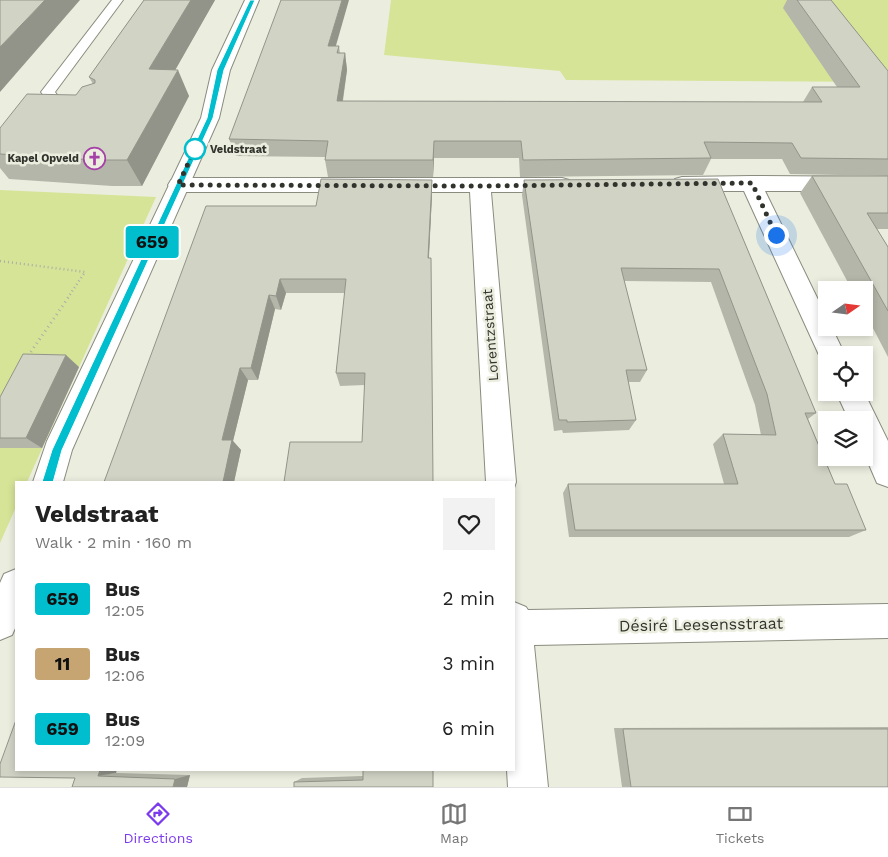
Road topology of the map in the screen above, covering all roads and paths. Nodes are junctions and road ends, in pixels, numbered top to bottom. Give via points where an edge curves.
1 (118, 0) edge
2 (252, 0) edge
3 (84, 107) edge
4 (752, 183) junction
5 (664, 184) edge
6 (888, 184) edge
7 (178, 185) junction
8 (577, 185) edge
9 (480, 186) junction
10 (0, 261) edge
11 (828, 346) edge
12 (23, 363) edge
13 (873, 442) edge
14 (888, 473) edge
15 (48, 481) edge
16 (501, 481) edge
17 (15, 588) edge
18 (888, 621) edge
19 (515, 623) edge
20 (0, 624) edge
21 (515, 635) edge
22 (528, 787) edge

1 - 3 lane via 48,92 58,106
2 - 7 street via 220,70 210,118
4 - 5 street
4 - 6 street
4 - 11 street
7 - 9 street
7 - 15 street via 57,450
8 - 9 street
9 - 16 street, Lorentzstraat
10 - 12 path via 85,272
13 - 14 street
17 - 20 street
18 - 19 street, Désiré Leesensstraat
21 - 22 street

